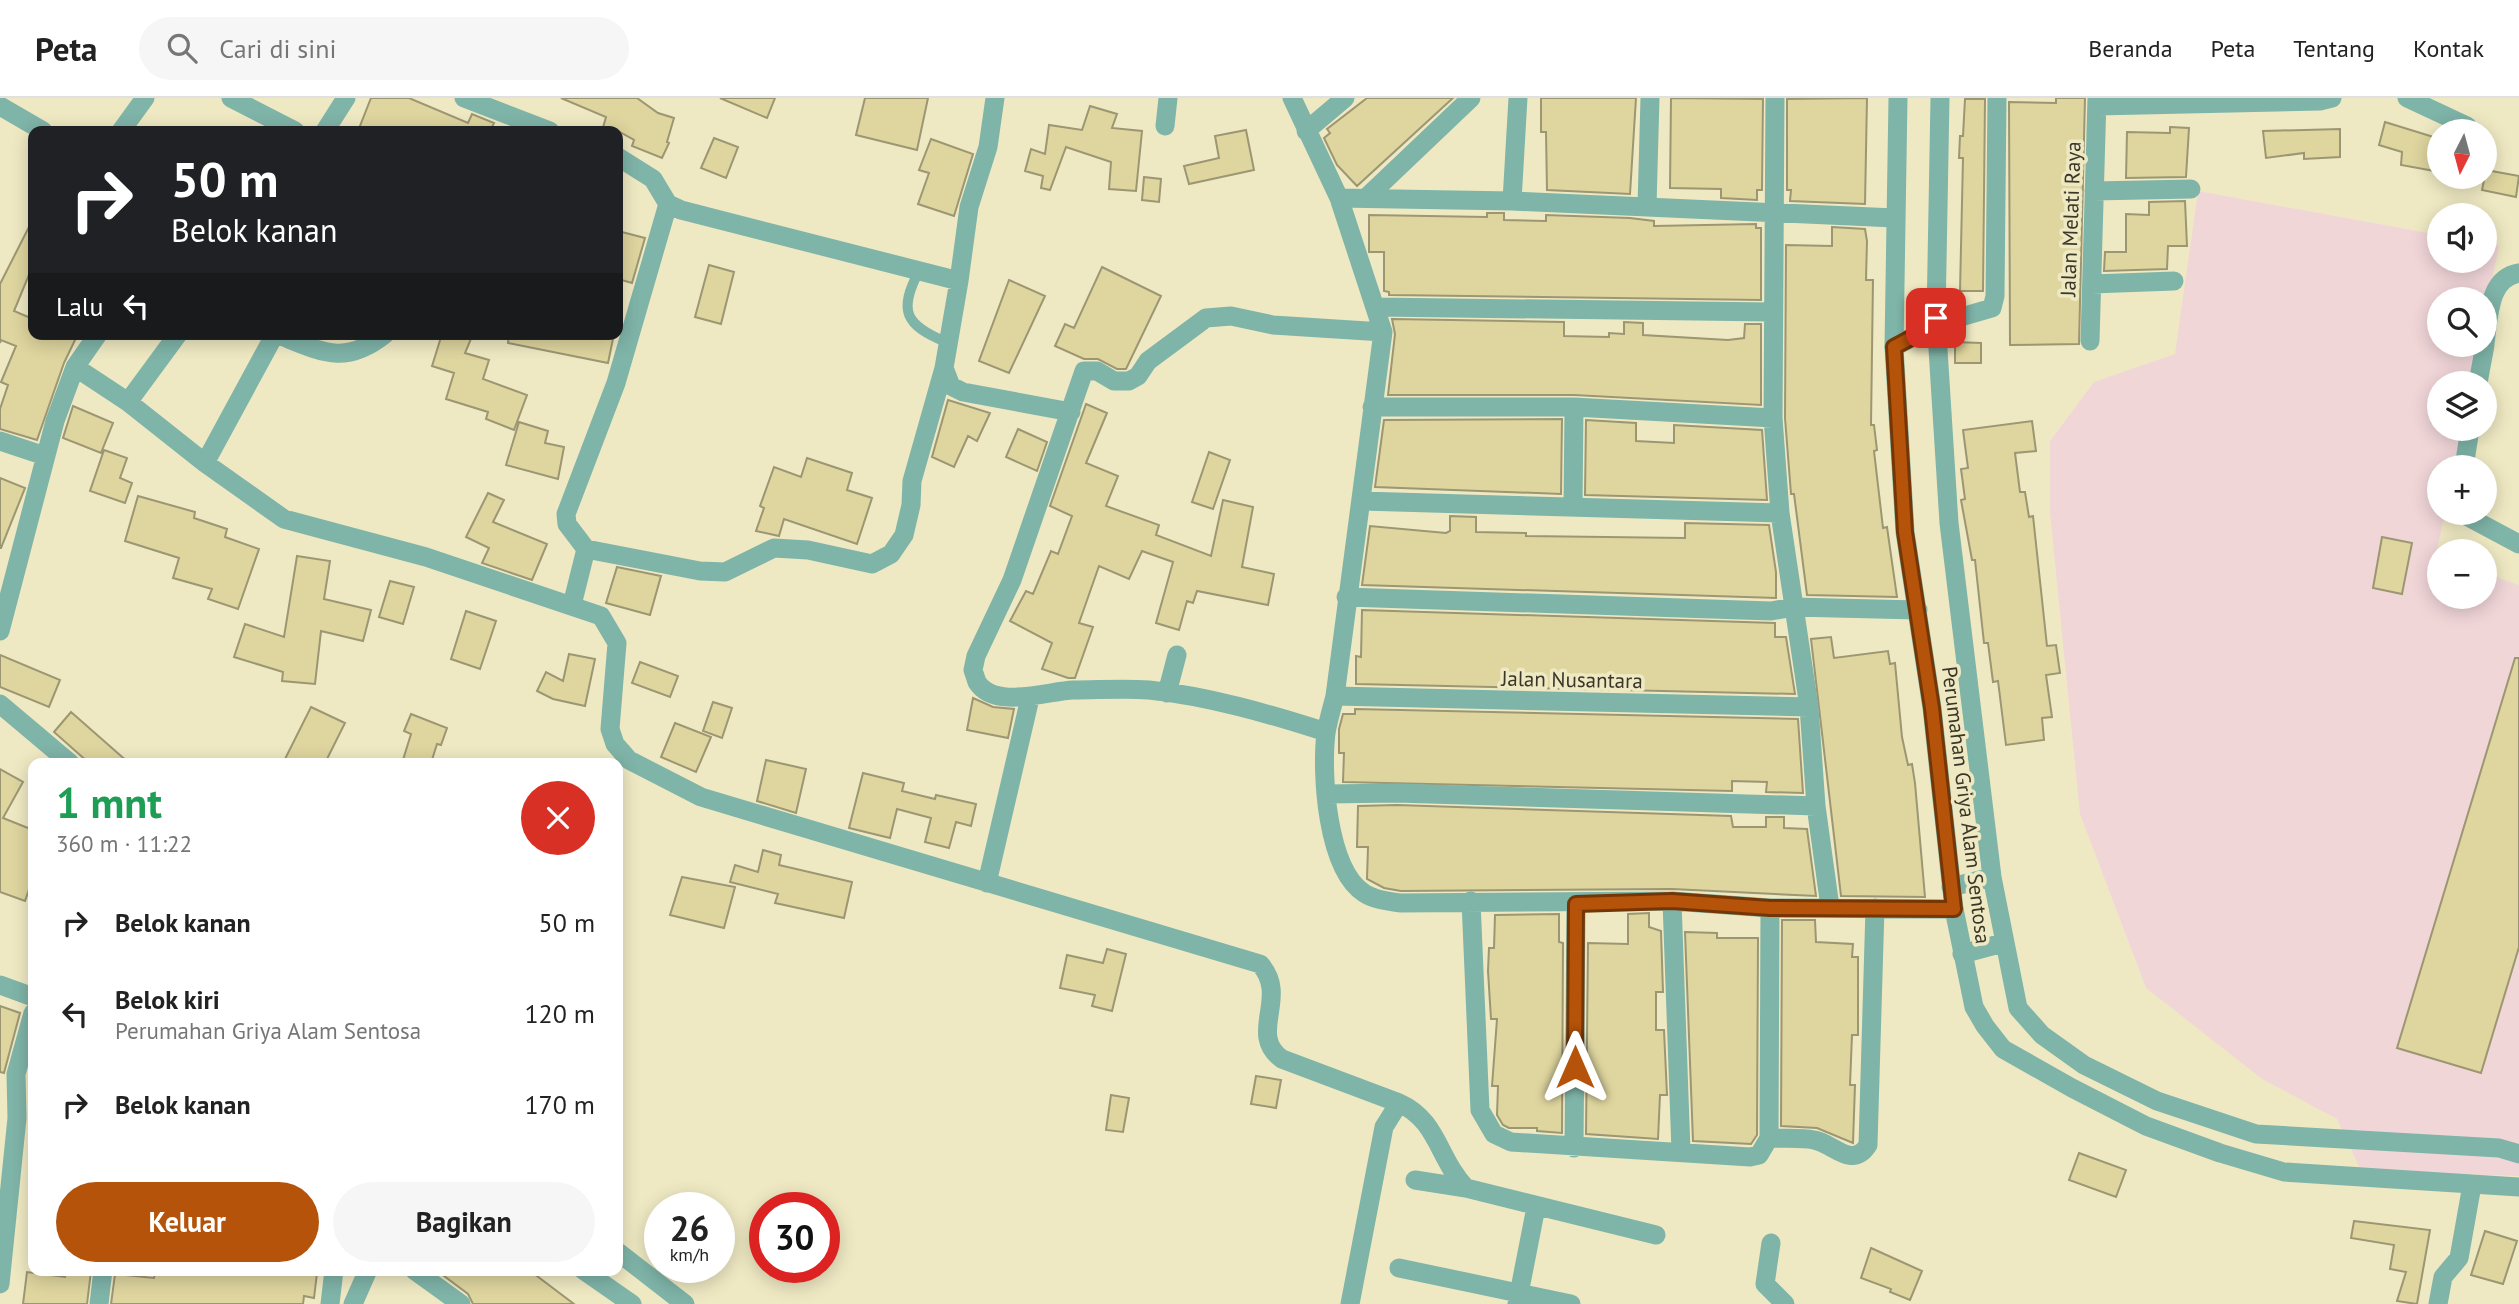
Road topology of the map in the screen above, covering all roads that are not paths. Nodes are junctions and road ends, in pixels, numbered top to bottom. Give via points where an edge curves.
1 (145, 98) edge
2 (231, 98) edge
3 (346, 98) edge
4 (464, 98) edge
5 (995, 98) edge
6 (1168, 98) edge
7 (1292, 98) edge
8 (1345, 98) edge
9 (1471, 98) edge
10 (1518, 98) edge
11 (1650, 98) edge
12 (1775, 98) edge
13 (1898, 98) edge
14 (1940, 98) edge
15 (1997, 98) edge
16 (2407, 98) edge
17 (2330, 99) edge
18 (2097, 102) edge
19 (0, 106) edge
20 (2452, 119) edge
21 (34, 126) edge
22 (125, 126) edge
23 (286, 126) edge
24 (328, 126) edge
25 (537, 126) edge
26 (1165, 127) dead end
27 (1306, 131) junction
28 (623, 161) edge
29 (2191, 190) dead end
30 (2094, 191) junction
31 (1367, 197) junction
32 (1339, 198) junction
33 (1512, 201) junction
34 (668, 204) junction
35 (1647, 206) junction
36 (1773, 211) junction
37 (1895, 218) junction
38 (919, 271) junction
39 (2519, 273) edge
40 (959, 281) junction
41 (2174, 281) dead end
42 (2092, 284) junction
43 (2497, 287) edge
44 (1377, 307) junction
45 (1772, 312) junction
46 (1937, 324) junction
47 (1383, 331) junction
48 (93, 340) edge
49 (174, 340) edge
50 (273, 340) edge
51 (294, 340) edge
52 (377, 340) edge
53 (2090, 341) dead end
54 (946, 342) junction
55 (1894, 347) junction
56 (75, 367) junction
57 (944, 368) junction
58 (128, 402) junction
59 (1373, 407) junction
60 (1573, 407) junction
61 (1072, 412) junction
62 (1773, 418) junction
63 (0, 441) edge
64 (46, 456) junction
65 (205, 463) junction
66 (1361, 501) junction
67 (1573, 507) junction
68 (1780, 513) junction
69 (2484, 525) edge
70 (2519, 544) edge
71 (586, 549) junction
72 (1346, 597) junction
73 (572, 605) junction
74 (1793, 607) junction
75 (1918, 610) junction
76 (0, 631) edge
77 (1177, 655) dead end
78 (1167, 693) junction
79 (1335, 696) junction
80 (1030, 698) junction
81 (0, 704) edge
82 (1809, 707) junction
83 (1326, 733) junction
84 (64, 758) edge
85 (1327, 794) junction
86 (1816, 806) junction
87 (1992, 877) junction
88 (986, 883) junction
89 (1951, 887) junction
90 (1471, 901) junction
91 (1672, 901) junction
92 (1576, 904) junction
93 (1830, 907) junction
94 (1770, 908) junction
95 (1875, 908) junction
96 (1954, 909) junction
97 (2003, 943) junction
98 (1962, 954) junction
99 (0, 985) edge
100 (28, 995) edge
101 (28, 1031) edge
102 (2084, 1065) junction
103 (2072, 1088) junction
104 (1399, 1103) junction
105 (25, 1119) edge
106 (1769, 1138) junction
107 (1574, 1148) junction
108 (1681, 1151) junction
109 (2519, 1154) edge
110 (1415, 1180) dead end
111 (2472, 1185) junction
112 (2519, 1187) edge
113 (1466, 1188) junction
114 (1536, 1207) junction
115 (1656, 1235) dead end
116 (1771, 1243) dead end
117 (623, 1256) edge
118 (1399, 1268) dead end
119 (102, 1276) edge
120 (333, 1276) edge
121 (365, 1276) edge
122 (422, 1276) edge
123 (592, 1276) edge
124 (0, 1284) edge
125 (1518, 1298) edge
126 (99, 1304) edge
127 (330, 1304) edge
128 (353, 1304) edge
129 (461, 1304) edge
130 (632, 1304) edge
131 (685, 1304) edge
132 (1350, 1304) edge
133 (1572, 1304) edge
134 (1784, 1304) edge
135 (2438, 1304) edge

1 - 22 street
2 - 23 street
3 - 24 street
4 - 25 street
5 - 40 street via 988,147 969,207
6 - 26 street
7 - 27 street
8 - 27 street
9 - 31 street
10 - 33 street
11 - 35 street
12 - 36 street
13 - 37 street, Perumahan Griya Alam Sentosa
14 - 46 street
15 - 46 street via 1992,308
16 - 20 street
17 - 18 street
18 - 30 street, Jalan Melati Raya
19 - 21 street
27 - 32 street
28 - 34 street via 653,179
29 - 30 street
30 - 42 street, Jalan Melati Raya
31 - 32 street
31 - 33 street
32 - 44 street
33 - 35 street
34 - 38 street
34 - 71 street via 616,383 566,514 567,524
35 - 36 street
36 - 37 street
36 - 45 street
37 - 55 street, Perumahan Griya Alam Sentosa
38 - 40 street
38 - 54 lane via 908,291 908,316
39 - 43 street via 2505,277
40 - 54 street
41 - 42 street
42 - 53 street, Jalan Melati Raya
44 - 45 street
44 - 47 street
45 - 62 street
46 - 55 street
46 - 87 street via 1949,523
47 - 59 street
47 - 61 street via 1273,325 1231,316 1206,318 1148,361 1129,382 1084,371
48 - 56 street
49 - 58 street
50 - 65 street
51 - 52 street via 340,355 363,350
54 - 57 street
55 - 75 street, Perumahan Griya Alam Sentosa via 1905,532
56 - 58 street
56 - 64 street
57 - 61 street via 951,386 963,391
57 - 71 street via 912,481 904,535 891,554 872,564 774,548 724,572 701,571
58 - 65 street
59 - 60 street
59 - 66 street
60 - 62 street
60 - 67 street
61 - 80 street via 1012,580 974,663 975,676 985,692
62 - 68 street
63 - 64 street
64 - 76 street
65 - 73 street via 301,526 426,556
66 - 67 street
66 - 72 street
67 - 68 street
68 - 74 street
69 - 70 street
71 - 73 street
72 - 74 street via 1772,611
72 - 79 street
73 - 88 street via 601,617 614,633 610,729 629,760 701,797
74 - 75 street
74 - 82 street
75 - 89 street, Perumahan Griya Alam Sentosa
77 - 78 street
78 - 80 street via 1074,690
78 - 83 street
79 - 82 street, Jalan Nusantara
79 - 83 street
80 - 88 street
81 - 84 street
82 - 86 street
83 - 85 street
85 - 86 street
85 - 90 street via 1339,861 1361,891 1400,903
86 - 93 street
87 - 89 street
87 - 97 street
88 - 104 street via 1260,964 1273,987 1266,1039 1273,1052
89 - 96 street, Perumahan Griya Alam Sentosa
90 - 92 street
90 - 107 street via 1483,1119 1493,1133 1511,1142
91 - 92 street
91 - 94 street
91 - 108 street
92 - 107 street
93 - 94 street
93 - 95 street
94 - 106 street
95 - 96 street
95 - 106 street via 1868,1145 1854,1156 1830,1150 1818,1140
96 - 98 street, Perumahan Griya Alam Sentosa
97 - 98 street
97 - 102 street via 2018,1008 2042,1035
98 - 103 street, Perumahan Griya Alam Sentosa via 1974,1007 1997,1043
99 - 100 street
101 - 105 street via 16,1074
102 - 103 street
102 - 109 street via 2157,1101 2256,1134 2499,1148
103 - 111 street, Perumahan Griya Alam Sentosa via 2146,1126 2284,1172
104 - 113 street via 1425,1118 1454,1175
104 - 132 street via 1384,1128
105 - 124 street
106 - 108 street via 1759,1155 1750,1157
107 - 108 street
110 - 113 street
111 - 112 street, Perumahan Griya Alam Sentosa
111 - 135 street via 2459,1258 2443,1278
113 - 114 street
114 - 115 street
114 - 125 street
116 - 134 street via 1765,1284
117 - 131 street
118 - 125 street
119 - 126 street
120 - 127 street
121 - 128 street
122 - 129 street
123 - 130 street
125 - 133 street

